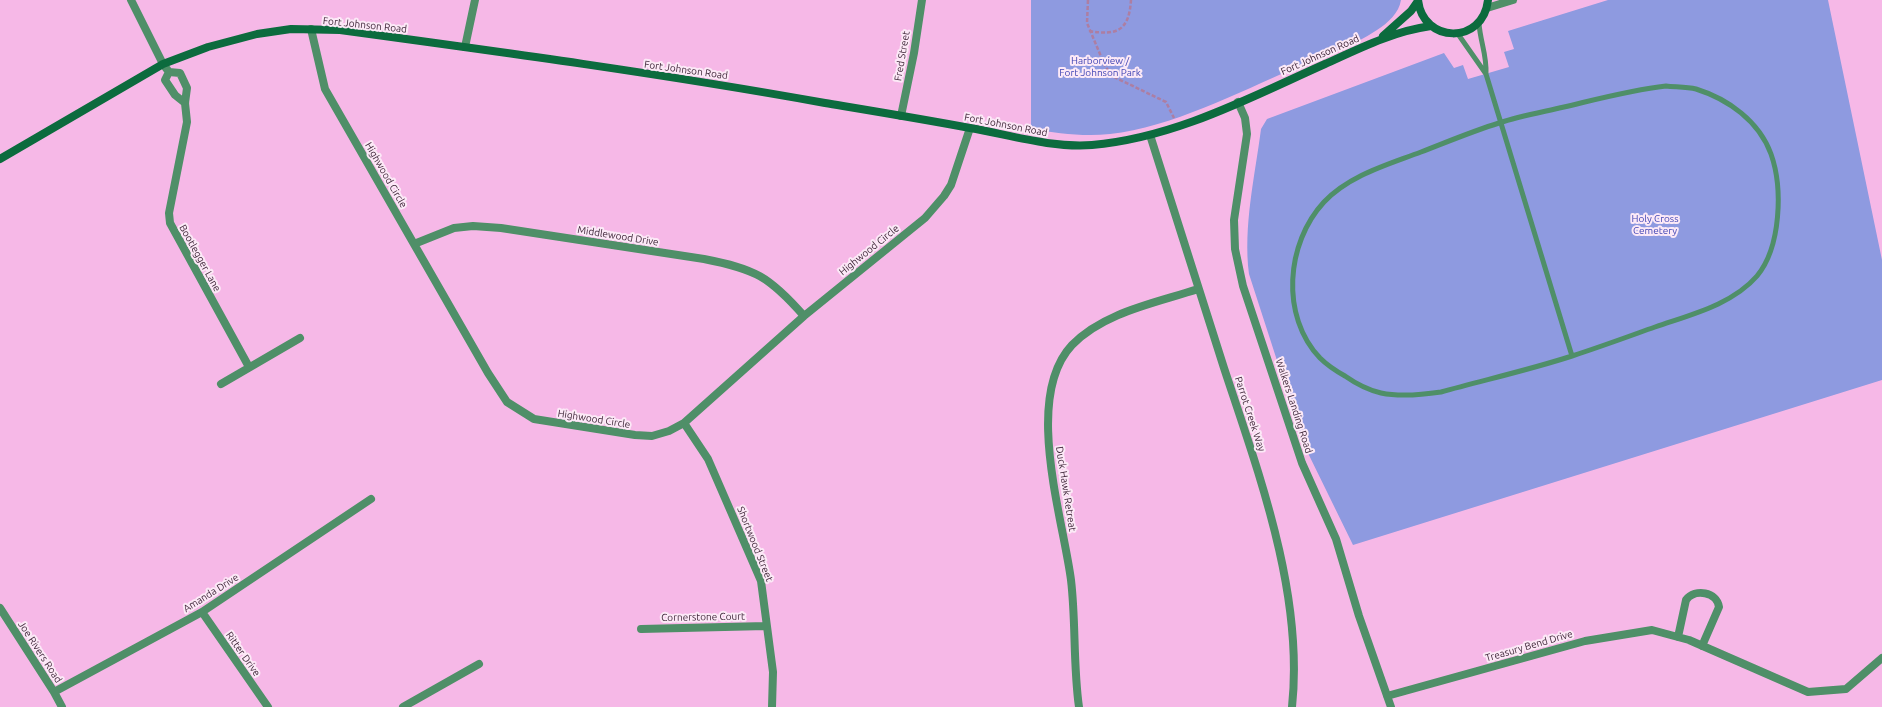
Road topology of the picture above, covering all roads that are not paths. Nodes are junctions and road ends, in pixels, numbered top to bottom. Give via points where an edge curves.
1 (131, 0) edge
2 (475, 0) edge
3 (922, 0) edge
4 (1513, 0) edge
5 (1418, 1) edge
6 (1487, 4) edge
7 (1479, 23) junction
8 (1431, 26) junction
9 (311, 29) junction
10 (1458, 34) junction
11 (1379, 40) junction
12 (465, 47) junction
13 (163, 64) junction
14 (169, 72) junction
15 (1486, 74) junction
16 (1238, 102) junction
17 (185, 103) junction
18 (901, 116) junction
19 (1501, 122) junction
20 (970, 128) junction
21 (1150, 134) junction
22 (0, 159) edge
23 (414, 244) junction
24 (1198, 289) junction
25 (804, 316) junction
26 (300, 338) dead end
27 (1572, 356) junction
28 (249, 367) junction
29 (221, 384) dead end
30 (684, 423) junction
31 (371, 499) dead end
32 (0, 608) edge
33 (202, 612) junction
34 (766, 626) junction
35 (641, 629) dead end
36 (1678, 637) junction
37 (1702, 646) junction
38 (1882, 658) edge
39 (479, 664) dead end
40 (54, 692) junction
41 (1388, 696) junction
42 (62, 707) edge
43 (268, 707) edge
44 (403, 707) edge
45 (772, 707) edge
46 (1079, 707) edge
47 (1292, 707) edge
48 (1391, 707) edge

1 - 13 street, Bootlegger Lane
2 - 12 street
3 - 18 street, Fred Street
4 - 6 street
5 - 8 main road via 1420,11
5 - 11 main road, Fort Johnson Road via 1412,11
6 - 7 main road
7 - 10 main road
7 - 15 lane via 1480,39 1487,58
8 - 10 main road via 1448,34
8 - 11 main road, Fort Johnson Road via 1414,28
9 - 12 main road, Fort Johnson Road via 340,30
9 - 13 main road, Fort Johnson Road via 257,34 208,47
9 - 23 street, Highwood Circle via 325,89
10 - 15 lane
11 - 16 main road, Fort Johnson Road
12 - 18 main road, Fort Johnson Road via 750,89
13 - 14 street, Bootlegger Lane
13 - 22 main road, Fort Johnson Road
14 - 17 street, Bootlegger Lane via 165,80 175,95
14 - 17 street, Bootlegger Lane via 180,73 187,88
15 - 19 lane
16 - 21 main road, Fort Johnson Road
16 - 41 street, Walkers Landing Road via 1245,118 1247,134 1234,220 1235,249 1243,286 1302,463 1336,539 1359,616
17 - 28 street, Bootlegger Lane via 187,122 169,213 170,223
18 - 20 main road, Fort Johnson Road
19 - 27 lane
19 - 27 lane via 1641,89 1666,86 1695,89 1718,98 1755,124 1767,143 1774,162 1779,202 1778,222 1758,276 1741,290 1718,303
19 - 27 lane via 1357,178 1324,202 1311,219 1294,258 1292,277 1300,325 1320,359 1357,384 1380,393 1419,395 1441,392
20 - 21 main road, Fort Johnson Road via 1073,146
20 - 25 street, Highwood Circle via 951,185 934,208
21 - 24 street, Parrot Creek Way
23 - 25 street, Middlewood Drive via 454,228 473,226 501,228 704,260 750,270 772,282
23 - 30 street, Highwood Circle via 488,373 507,402 518,410 534,419 635,435 652,436
24 - 46 street, Duck Hawk Retreat via 1103,322 1072,345 1055,377 1050,403 1048,454 1071,580 1075,679
24 - 47 street, Parrot Creek Way via 1263,487 1284,575 1293,646 1295,682
25 - 30 street, Highwood Circle
26 - 28 street
28 - 29 street
30 - 34 street, Shortwood Street via 708,459 761,581
31 - 33 street, Amanda Drive
32 - 40 street, Joe Rivers Road
33 - 40 street, Amanda Drive
33 - 43 street, Ritter Drive
34 - 35 street, Cornerstone Court
34 - 45 street, Shortwood Street via 774,672
36 - 37 street, Treasury Bend Drive
36 - 37 street via 1686,600 1696,592 1704,593 1715,598 1719,607
36 - 41 street, Treasury Bend Drive via 1652,630 1585,641
37 - 38 street, Treasury Bend Drive via 1808,692 1846,689
39 - 44 street
40 - 42 street, Joe Rivers Road
41 - 48 street, Walkers Landing Road

